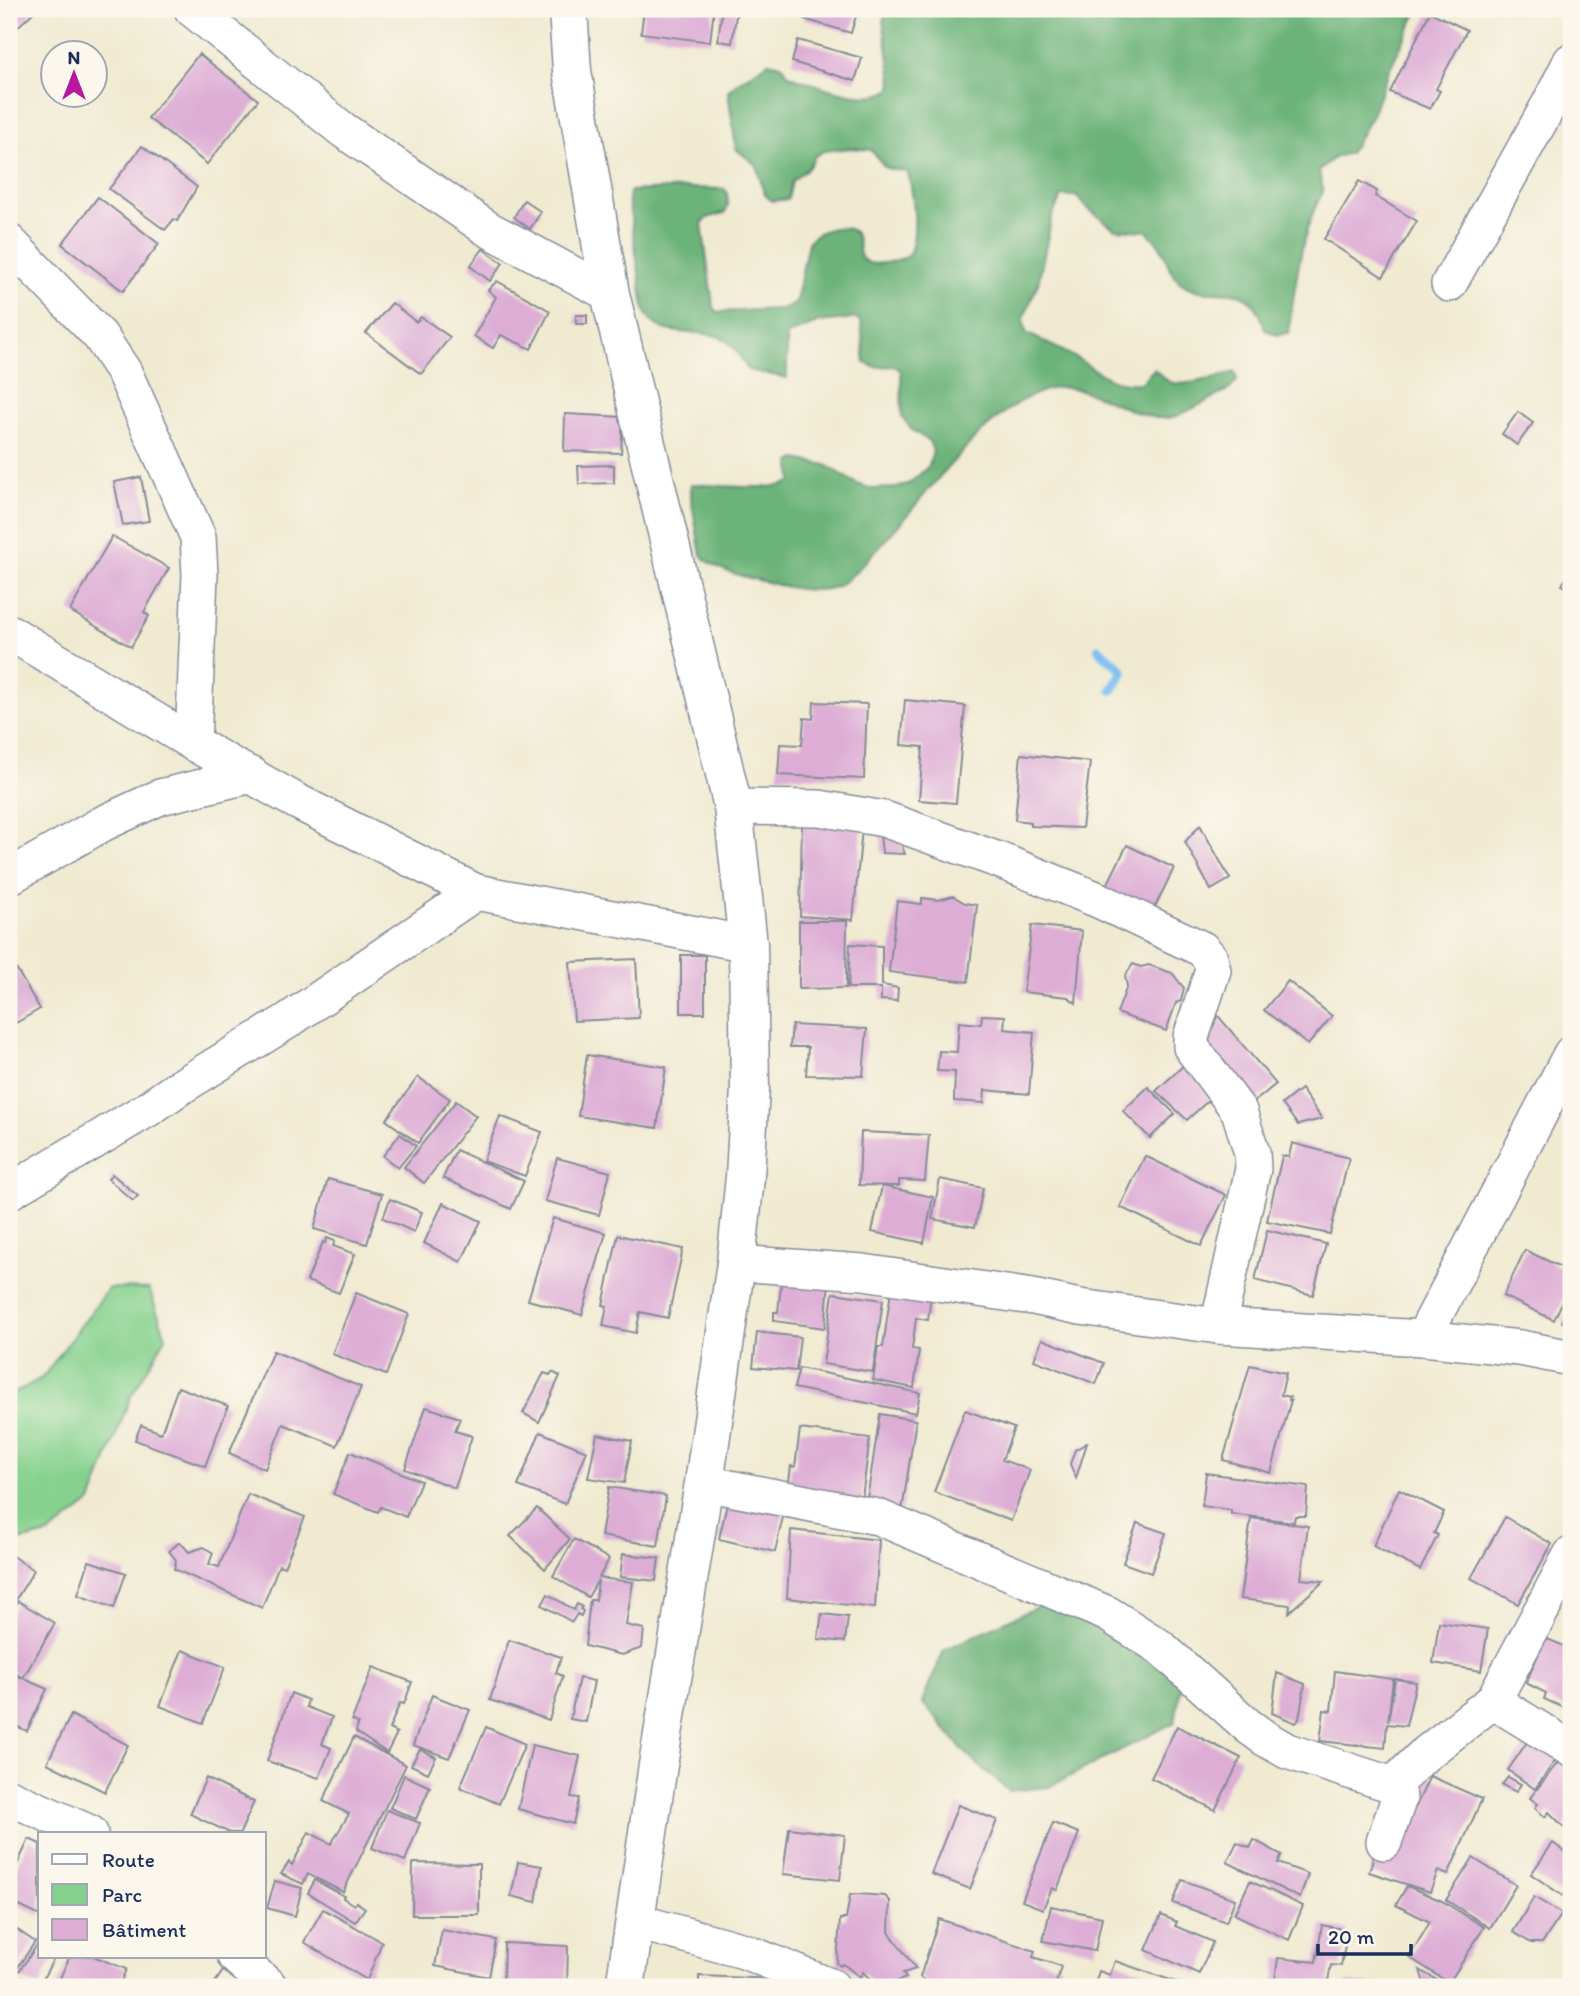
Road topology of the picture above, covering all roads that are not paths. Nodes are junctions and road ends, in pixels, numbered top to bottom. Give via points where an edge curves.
1 (568, 9) edge
2 (198, 11) edge
3 (1571, 61) edge
4 (1561, 109) edge
5 (9, 242) edge
6 (1449, 284) dead end
7 (610, 294) junction
8 (9, 632) edge
9 (193, 743) junction
10 (253, 775) junction
11 (733, 807) junction
12 (9, 877) edge
13 (476, 892) junction
14 (748, 944) junction
15 (1571, 1054) edge
16 (9, 1192) edge
17 (736, 1263) junction
18 (1218, 1326) junction
19 (1423, 1338) junction
20 (1571, 1358) edge
21 (704, 1483) junction
22 (1571, 1555) edge
23 (1493, 1701) junction
24 (1571, 1749) edge
25 (1393, 1786) junction
26 (9, 1797) edge
27 (88, 1832) edge
28 (1384, 1842) dead end
29 (634, 1921) junction
30 (237, 1958) edge
31 (270, 1987) edge
32 (625, 1987) edge
33 (832, 1987) edge

1 - 7 main road via 572,71
2 - 7 street via 343,130 488,229
3 - 4 street
4 - 6 street
5 - 9 street via 100,336 124,372 198,537
7 - 11 main road
8 - 9 street
9 - 10 street
10 - 12 street via 160,797
10 - 13 street
11 - 14 main road
11 - 18 street via 819,808 884,819 1001,860 1202,949 1213,970 1191,1047 1239,1111 1253,1169
13 - 14 street
13 - 16 street via 286,1022
14 - 17 main road via 750,1088
15 - 19 street
17 - 18 street via 863,1272
17 - 21 main road
18 - 19 street
19 - 20 street
21 - 25 street via 878,1517 1108,1614 1160,1647 1266,1739 1287,1751
21 - 29 main road
22 - 23 street
23 - 24 street
23 - 25 street via 1423,1755
25 - 28 street via 1399,1798
26 - 27 street
29 - 32 main road
29 - 33 street via 744,1951
30 - 31 street

